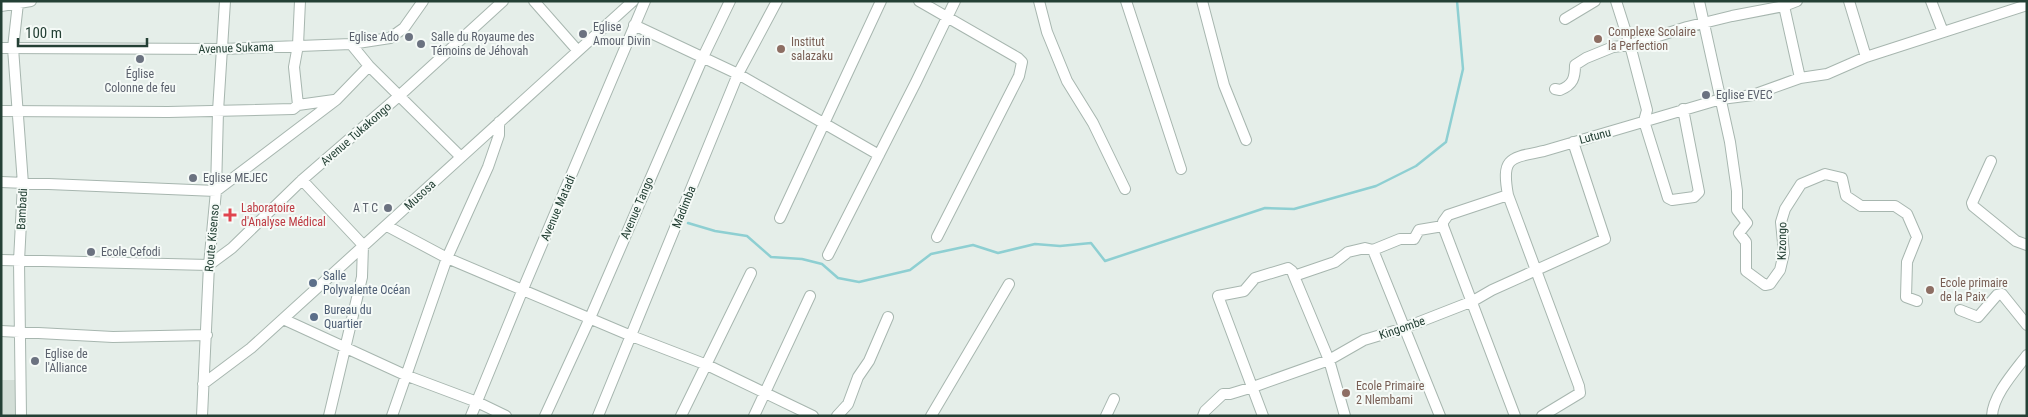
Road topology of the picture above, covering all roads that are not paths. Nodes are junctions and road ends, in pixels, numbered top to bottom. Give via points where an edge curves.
1 (31, 1) edge
2 (225, 1) edge
3 (300, 1) edge
4 (423, 1) edge
5 (503, 1) edge
6 (534, 1) edge
7 (632, 1) edge
8 (645, 1) edge
9 (730, 1) edge
10 (777, 1) edge
11 (882, 1) edge
12 (919, 1) edge
13 (955, 1) edge
14 (1039, 1) edge
15 (1126, 1) edge
16 (1202, 1) edge
17 (1594, 1) edge
18 (1616, 1) edge
19 (1699, 1) edge
20 (1797, 1) edge
21 (1849, 1) edge
22 (1931, 1) edge
23 (18, 4) junction
24 (2027, 5) edge
25 (1, 6) edge
26 (1784, 6) junction
27 (2003, 6) edge
28 (947, 17) junction
29 (1566, 19) dead end
30 (1704, 24) junction
31 (634, 25) junction
32 (1943, 32) junction
33 (351, 44) junction
34 (298, 45) junction
35 (1630, 45) junction
36 (1, 48) edge
37 (13, 48) junction
38 (222, 49) junction
39 (578, 50) junction
40 (703, 57) junction
41 (1866, 57) junction
42 (369, 66) junction
43 (738, 74) junction
44 (1800, 78) junction
45 (1555, 89) dead end
46 (399, 96) junction
47 (1721, 99) junction
48 (336, 100) junction
49 (298, 105) junction
50 (1683, 109) junction
51 (1, 110) edge
52 (18, 111) junction
53 (218, 111) junction
54 (1644, 121) junction
55 (499, 122) junction
56 (825, 124) junction
57 (1246, 140) dead end
58 (1573, 142) junction
59 (880, 155) junction
60 (461, 157) junction
61 (1991, 161) dead end
62 (1181, 169) dead end
63 (302, 180) junction
64 (1, 182) edge
65 (23, 184) junction
66 (1125, 189) dead end
67 (216, 191) junction
68 (1508, 195) junction
69 (780, 218) dead end
70 (387, 226) junction
71 (1443, 226) junction
72 (937, 237) dead end
73 (364, 245) junction
74 (2027, 245) edge
75 (1373, 250) junction
76 (828, 255) dead end
77 (447, 258) junction
78 (1, 260) edge
79 (19, 261) junction
80 (209, 265) junction
81 (1537, 269) junction
82 (751, 273) dead end
83 (1294, 276) junction
84 (1009, 284) dead end
85 (522, 289) junction
86 (810, 296) dead end
87 (1473, 301) junction
88 (1916, 301) dead end
89 (1960, 310) dead end
90 (888, 317) dead end
91 (590, 318) junction
92 (283, 319) junction
93 (2027, 325) edge
94 (1404, 328) junction
95 (1, 331) edge
96 (21, 332) junction
97 (207, 335) junction
98 (630, 335) junction
99 (345, 347) junction
100 (2027, 355) edge
101 (1329, 360) junction
102 (707, 366) junction
103 (405, 375) junction
104 (203, 384) junction
105 (1253, 386) junction
106 (764, 394) junction
107 (1114, 399) dead end
108 (477, 402) junction
109 (21, 416) edge
110 (202, 416) edge
111 (329, 416) edge
112 (392, 416) edge
113 (471, 416) edge
114 (506, 416) edge
115 (545, 416) edge
116 (598, 416) edge
117 (682, 416) edge
118 (754, 416) edge
119 (813, 416) edge
120 (837, 416) edge
121 (931, 416) edge
122 (1106, 416) edge
123 (1203, 416) edge
124 (1263, 416) edge
125 (1345, 416) edge
126 (1440, 416) edge
127 (1515, 416) edge
128 (1542, 416) edge
129 (1992, 416) edge

1 - 23 street
2 - 38 street, Route Kisenso
3 - 34 street
4 - 33 street, Avenue Sukama via 404,28 390,38
5 - 46 street, Avenue Tukakongo
6 - 39 street
7 - 39 street, Musosa
8 - 31 street, Avenue Matadi
9 - 40 street, Avenue Tango
10 - 43 street, Madimba
11 - 56 street
12 - 28 street
13 - 28 street
14 - 66 street via 1047,32 1067,81 1093,122
15 - 62 street
16 - 57 street via 1224,85
17 - 29 street
18 - 35 street
19 - 30 street
20 - 26 street
21 - 41 street
22 - 32 street
23 - 25 street
23 - 37 street, Bambadi
24 - 27 street, Lutunu
26 - 30 street
26 - 44 street
27 - 32 street, Lutunu
28 - 59 street
28 - 72 street via 1021,60 1019,76
30 - 35 street
30 - 47 street
31 - 40 street
31 - 85 street, Avenue Matadi
32 - 41 street, Lutunu
33 - 34 street, Avenue Sukama
33 - 42 street
34 - 38 street, Avenue Sukama
34 - 49 street via 294,67
35 - 45 street via 1613,47 1586,58 1575,65 1571,84
35 - 54 street via 1647,110
36 - 37 street, Avenue Sukama
37 - 38 street, Avenue Sukama
37 - 52 street, Bambadi
38 - 53 street, Route Kisenso
39 - 55 street, Musosa
40 - 43 street
40 - 91 street, Avenue Tango
41 - 44 street, Lutunu via 1827,74
42 - 46 street
42 - 48 street
43 - 56 street
43 - 98 street, Madimba
44 - 47 street, Lutunu via 1753,95
46 - 60 street
46 - 63 street, Avenue Tukakongo
47 - 50 street, Lutunu
47 - 88 street, Kizongo via 1737,192 1737,210 1747,222 1739,233 1746,242 1746,271 1765,285 1770,284 1780,270 1784,253 1781,222 1785,209 1801,184 1825,174 1842,178 1846,196 1861,206 1895,206 1907,214 1917,237 1907,262 1906,297
48 - 49 street
48 - 67 street
49 - 53 street via 293,109
50 - 54 street, Lutunu
50 - 54 street via 1699,188 1698,195 1694,197 1669,199
51 - 52 street
52 - 53 street
52 - 65 street, Bambadi
53 - 67 street, Route Kisenso
54 - 58 street, Lutunu
55 - 60 street, Musosa
55 - 77 street via 488,167
56 - 59 street
56 - 69 street
58 - 68 street, Lutunu via 1507,164
58 - 81 street, Kingombe via 1605,239
59 - 76 street
60 - 70 street, Musosa
61 - 74 street via 1972,206 2016,241
63 - 73 street
63 - 80 street, Avenue Tukakongo via 232,248
64 - 65 street
65 - 67 street
65 - 79 street, Bambadi
67 - 80 street, Route Kisenso
68 - 71 street via 1448,215
68 - 81 street
70 - 73 street, Musosa
70 - 77 street
71 - 75 street via 1419,230 1414,238 1395,240
71 - 87 street
73 - 92 street, Musosa
73 - 99 street via 362,277
75 - 83 street via 1365,248 1348,252 1335,262
75 - 94 street
77 - 85 street
77 - 103 street
78 - 79 street
79 - 80 street
79 - 96 street, Bambadi
80 - 97 street, Route Kisenso
81 - 87 street, Kingombe
81 - 128 street via 1580,393
82 - 102 street
83 - 101 street
83 - 105 street via 1288,268 1255,278 1244,291 1218,296
84 - 121 street
85 - 91 street
85 - 108 street, Avenue Matadi
86 - 106 street
87 - 94 street, Kingombe
87 - 127 street
89 - 93 street via 1978,317 1997,295 2002,294
90 - 120 street via 848,404
91 - 98 street
91 - 115 street, Avenue Tango
92 - 99 street
92 - 104 street, Musosa
94 - 101 street, Kingombe via 1364,340
94 - 126 street
95 - 96 street
96 - 97 street via 113,337
96 - 109 street, Bambadi
97 - 104 street, Route Kisenso
98 - 102 street
98 - 116 street, Madimba
99 - 103 street
99 - 111 street
100 - 129 street via 2006,383 1992,408
101 - 105 street, Kingombe
101 - 125 street
102 - 106 street
102 - 117 street
103 - 108 street
103 - 112 street
104 - 110 street, Route Kisenso
105 - 123 street, Kingombe via 1223,394
105 - 124 street
106 - 118 street
106 - 119 street
107 - 122 street
108 - 113 street, Avenue Matadi
108 - 114 street

